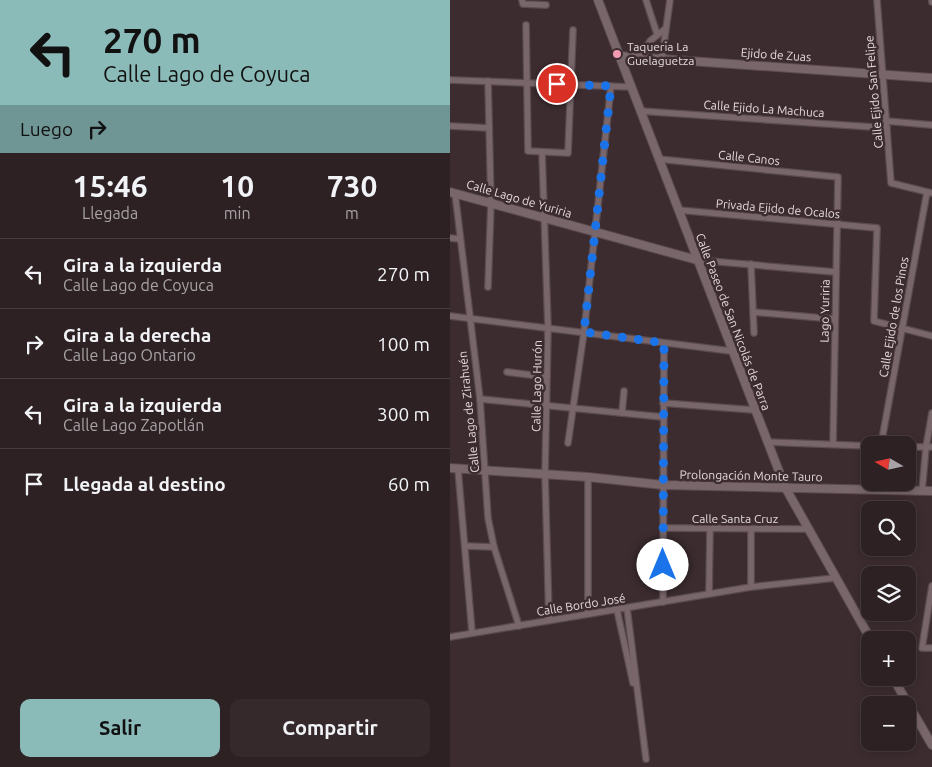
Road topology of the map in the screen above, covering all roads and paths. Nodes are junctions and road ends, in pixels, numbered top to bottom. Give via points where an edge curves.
1 (522, 0) edge
2 (598, 0) edge
3 (646, 0) edge
4 (670, 0) edge
5 (876, 0) edge
6 (546, 5) dead end
7 (526, 25) dead end
8 (665, 29) junction
9 (573, 30) dead end
10 (657, 34) junction
11 (619, 56) junction
12 (641, 58) junction
13 (662, 58) junction
14 (882, 73) junction
15 (932, 78) edge
16 (450, 80) edge
17 (488, 81) junction
18 (527, 82) junction
19 (572, 84) junction
20 (611, 86) junction
21 (631, 87) junction
22 (640, 111) junction
23 (886, 121) junction
24 (932, 125) edge
25 (450, 126) edge
26 (488, 128) junction
27 (887, 128) junction
28 (542, 152) junction
29 (658, 159) junction
30 (838, 177) joint
31 (453, 192) edge
32 (929, 192) edge
33 (491, 203) junction
34 (678, 210) junction
35 (544, 218) junction
36 (836, 225) junction
37 (595, 232) junction
38 (450, 238) edge
39 (460, 238) junction
40 (697, 260) junction
41 (751, 264) junction
42 (835, 272) junction
43 (488, 287) dead end
44 (753, 312) junction
45 (450, 316) edge
46 (470, 319) junction
47 (834, 319) junction
48 (548, 327) junction
49 (902, 329) junction
50 (584, 332) junction
51 (754, 333) dead end
52 (932, 336) edge
53 (664, 343) junction
54 (731, 351) junction
55 (507, 372) dead end
56 (547, 377) junction
57 (624, 391) dead end
58 (480, 399) junction
59 (664, 403) junction
60 (547, 406) junction
61 (574, 409) junction
62 (754, 410) junction
63 (622, 413) junction
64 (932, 413) edge
65 (663, 417) junction
66 (883, 436) edge
67 (767, 442) junction
68 (568, 443) dead end
69 (833, 444) junction
70 (861, 446) edge
71 (916, 447) edge
72 (929, 447) edge
73 (454, 468) edge
74 (485, 470) junction
75 (545, 474) junction
76 (588, 477) junction
77 (663, 485) junction
78 (785, 487) junction
79 (922, 491) junction
80 (932, 491) edge
81 (664, 528) junction
82 (710, 529) junction
83 (751, 529) junction
84 (806, 529) junction
85 (465, 546) junction
86 (494, 548) junction
87 (835, 578) junction
88 (932, 586) edge
89 (751, 587) junction
90 (709, 594) junction
91 (663, 602) junction
92 (627, 608) junction
93 (930, 608) edge
94 (617, 610) junction
95 (588, 614) junction
96 (548, 620) junction
97 (519, 626) junction
98 (866, 631) edge
99 (472, 632) junction
100 (450, 637) edge
101 (932, 648) edge
102 (898, 686) edge
103 (637, 695) junction
104 (928, 732) edge
105 (932, 744) edge
106 (646, 759) dead end

1 - 6 street via 523,4
2 - 11 street, Calle Paseo de San Nicolás de Parra
3 - 10 street
4 - 8 street
5 - 14 street, Calle Ejido San Felipe
7 - 18 street
8 - 10 street
8 - 13 street
9 - 19 street
10 - 12 street
11 - 12 street, Ejido de Zuas
11 - 21 street, Calle Paseo de San Nicolás de Parra
12 - 13 street, Ejido de Zuas
13 - 14 street, Ejido de Zuas
14 - 15 street, Ejido de Zuas
14 - 23 street, Calle Ejido San Felipe
16 - 17 street
17 - 18 street
17 - 26 street
18 - 19 street
18 - 28 street via 528,152
19 - 20 street
19 - 28 street via 568,153
20 - 21 street
20 - 37 street
21 - 22 street, Calle Paseo de San Nicolás de Parra
22 - 27 street, Calle Ejido La Machuca
22 - 29 street, Calle Paseo de San Nicolás de Parra
23 - 24 street
23 - 27 street, Calle Ejido San Felipe
25 - 26 street
26 - 33 street
27 - 32 street, Calle Ejido San Felipe via 891,183
28 - 35 street, Calle Lago Hurón
29 - 30 street, Calle Canos
29 - 34 street, Calle Paseo de San Nicolás de Parra
30 - 36 street, Lago Yuriria
31 - 33 street, Calle Lago de Yuriria
31 - 39 street, Calle Lago de Zirahuén
32 - 49 street, Calle Ejido de los Pinos
33 - 35 street, Calle Lago de Yuriria
33 - 43 street
34 - 36 street, Privada Ejido de Ocalos
34 - 40 street, Calle Paseo de San Nicolás de Parra
35 - 37 street, Calle Lago de Yuriria
35 - 48 street, Calle Lago Hurón
36 - 42 street, Lago Yuriria
36 - 49 street, Privada Ejido de Ocalos via 877,228 874,321
37 - 40 street, Calle Lago de Yuriria
37 - 50 street
38 - 39 street
39 - 46 street, Calle Lago de Zirahuén
40 - 41 street
40 - 54 street, Calle Paseo de San Nicolás de Parra
41 - 42 street
41 - 44 street
42 - 47 street, Lago Yuriria
44 - 47 street
44 - 51 street
45 - 46 street
46 - 48 street
46 - 58 street, Calle Lago de Zirahuén
47 - 69 street, Lago Yuriria
48 - 50 street
48 - 56 street, Calle Lago Hurón
49 - 52 street
49 - 66 street, Calle Ejido de los Pinos
50 - 53 street
50 - 61 street
53 - 54 street
53 - 59 street
54 - 62 street, Calle Paseo de San Nicolás de Parra
55 - 56 street
56 - 60 street, Calle Lago Hurón
57 - 63 street
58 - 60 street
58 - 74 street, Calle Lago de Zirahuén
59 - 62 street
59 - 65 street
60 - 61 street
60 - 75 street, Calle Lago Hurón
61 - 63 street
61 - 68 street
62 - 67 street, Calle Paseo de San Nicolás de Parra
63 - 65 street
64 - 72 street
65 - 77 street
67 - 69 street
67 - 78 street, Calle Paseo de San Nicolás de Parra
69 - 70 street
71 - 72 street
72 - 79 street
73 - 74 street, Prolongación Monte Tauro
73 - 85 street
74 - 75 street, Prolongación Monte Tauro
74 - 86 street, Calle Lago de Zirahuén via 488,518
75 - 76 street, Prolongación Monte Tauro
75 - 96 street, Calle Lago Hurón
76 - 77 street, Prolongación Monte Tauro
76 - 95 street
77 - 78 street, Prolongación Monte Tauro
77 - 81 street
78 - 79 street, Prolongación Monte Tauro
78 - 84 street, Calle Paseo de San Nicolás de Parra
79 - 80 street, Prolongación Monte Tauro
81 - 82 street, Calle Santa Cruz
81 - 91 street
82 - 83 street, Calle Santa Cruz
82 - 90 street
83 - 84 street, Calle Santa Cruz
83 - 89 street
84 - 87 street, Calle Paseo de San Nicolás de Parra
85 - 86 street
85 - 99 street
86 - 97 street, Calle Lago de Zirahuén
87 - 89 street, Calle Bordo José
87 - 98 street, Calle Paseo de San Nicolás de Parra
88 - 93 street
89 - 90 street, Calle Bordo José
90 - 91 street, Calle Bordo José
91 - 92 street, Calle Bordo José
92 - 94 street, Calle Bordo José
92 - 103 street
93 - 101 street via 922,648
94 - 95 street, Calle Bordo José
94 - 103 street
95 - 96 street, Calle Bordo José
96 - 97 street, Calle Bordo José
97 - 99 street, Calle Bordo José
99 - 100 street, Calle Bordo José
102 - 104 street
103 - 106 street
104 - 105 street

